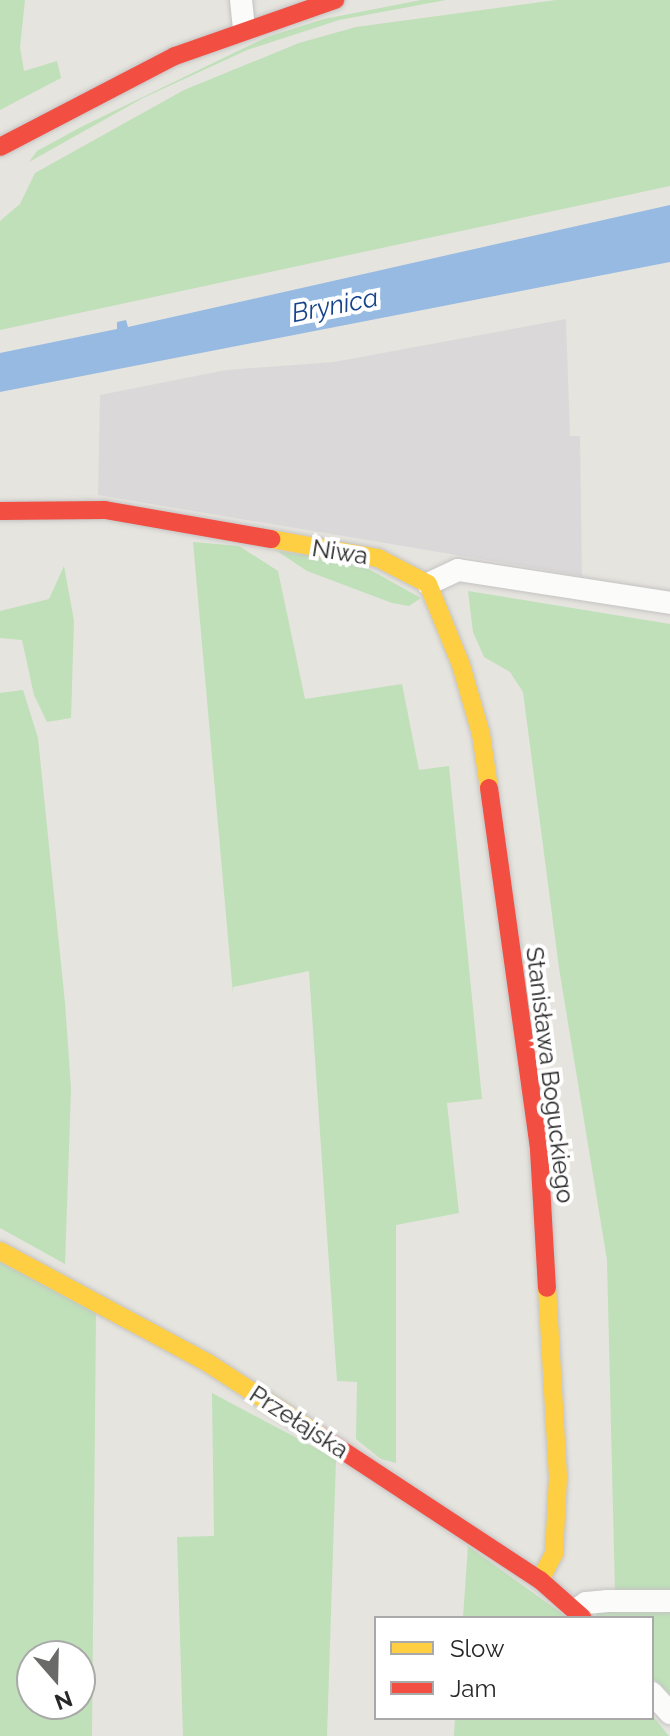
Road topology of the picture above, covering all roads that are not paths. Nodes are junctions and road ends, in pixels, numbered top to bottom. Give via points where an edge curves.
1 (241, 0) edge
2 (335, 0) edge
3 (244, 28) junction
4 (0, 147) edge
5 (0, 511) edge
6 (428, 584) junction
7 (670, 603) edge
8 (0, 1251) edge
9 (540, 1580) junction
10 (670, 1601) edge
11 (579, 1614) edge
12 (654, 1695) edge
13 (670, 1713) edge

1 - 3 street
2 - 3 street
3 - 4 street via 175,56
5 - 6 street, Niwa via 105,510 378,558
6 - 7 street via 458,570
6 - 9 street, Stanisława Boguckiego via 481,734 539,1150 558,1477 554,1554
8 - 9 street, Przełajska via 208,1363
9 - 11 street, Przełajska
10 - 11 street via 608,1601
12 - 13 street

